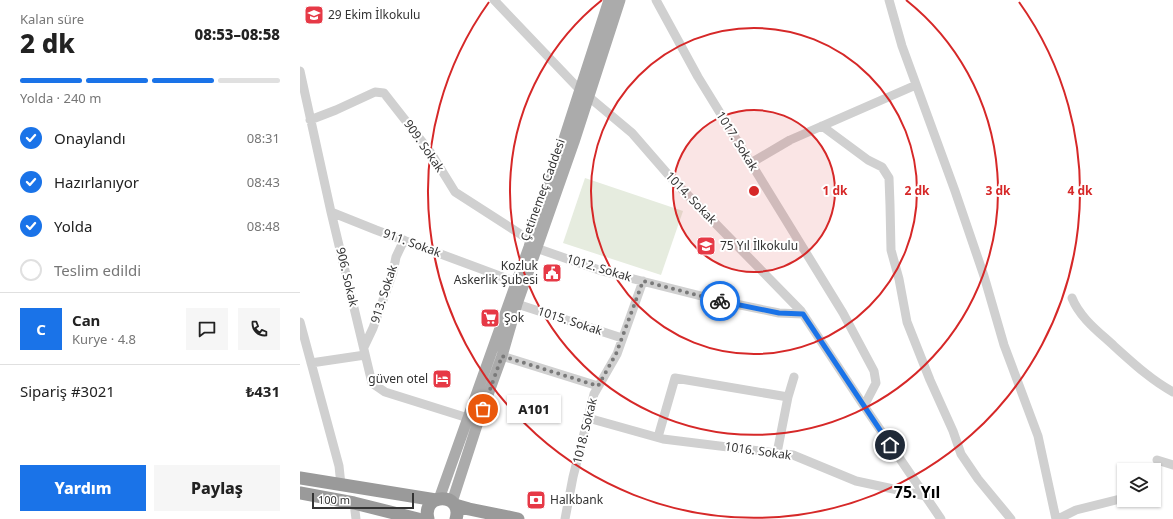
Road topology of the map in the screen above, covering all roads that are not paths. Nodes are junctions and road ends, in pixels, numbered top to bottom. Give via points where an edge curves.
1 (494, 0) edge
2 (609, 0) edge
3 (620, 0) edge
4 (656, 0) edge
5 (889, 0) edge
6 (300, 71) edge
7 (916, 85) junction
8 (584, 93) junction
9 (310, 120) junction
10 (822, 126) junction
11 (751, 163) junction
12 (331, 212) junction
13 (404, 240) junction
14 (534, 244) junction
15 (643, 281) junction
16 (516, 282) junction
17 (1072, 298) dead end
18 (517, 304) junction
19 (803, 314) junction
20 (300, 322) edge
21 (622, 338) junction
22 (303, 342) edge
23 (364, 351) junction
24 (502, 356) junction
25 (311, 362) junction
26 (794, 377) dead end
27 (598, 386) junction
28 (1173, 392) edge
29 (788, 397) junction
30 (864, 406) junction
31 (468, 418) junction
32 (588, 418) junction
33 (658, 437) junction
34 (778, 453) junction
35 (1157, 460) dead end
36 (1173, 465) edge
37 (300, 478) edge
38 (340, 485) junction
39 (300, 493) edge
40 (926, 496) junction
41 (1117, 500) edge
42 (445, 502) junction
43 (354, 504) junction
44 (356, 519) edge
45 (418, 519) edge
46 (428, 519) edge
47 (456, 519) edge
48 (518, 519) edge
49 (565, 519) edge
50 (942, 519) edge
51 (1011, 519) edge
52 (1057, 519) edge

1 - 8 street, 1014. Sokak
2 - 8 main road, Çetinemeç Caddesi
3 - 8 main road, Çetinemeç Caddesi
4 - 11 street, 1017. Sokak via 698,77
5 - 7 street
6 - 9 street, 906. Sokak
7 - 10 street
7 - 52 street via 984,276 1004,345 1038,436
8 - 14 main road, Çetinemeç Caddesi
8 - 19 street, 1014. Sokak via 632,133 672,179
9 - 12 street, 906. Sokak
9 - 14 street, 909. Sokak via 375,92 384,93 431,153 455,192
10 - 11 street via 790,140
10 - 51 street via 868,160 882,167 889,178 891,250 907,322 961,454
11 - 30 street, 1017. Sokak via 844,313 874,371 876,383
12 - 13 street, 911. Sokak
12 - 23 street, 906. Sokak
13 - 16 street, 911. Sokak
13 - 23 street, 913. Sokak
14 - 15 street, 1012. Sokak via 602,271
14 - 16 main road, Çetinemeç Caddesi
14 - 18 main road, Çetinemeç Caddesi
15 - 19 street, 1012. Sokak via 779,313
15 - 21 street, 1018. Sokak
16 - 31 main road, Çetinemeç Caddesi
17 - 28 street via 1078,310 1097,331 1141,370
18 - 21 street, 1015. Sokak
18 - 24 main road, Çetinemeç Caddesi
19 - 30 street, 1014. Sokak
20 - 22 street
21 - 27 street, 1018. Sokak
22 - 25 street
23 - 25 street
23 - 31 street, 906. Sokak via 372,383 385,392
24 - 27 street
24 - 42 main road, Çetinemeç Caddesi
25 - 38 street via 339,466
26 - 29 street
27 - 32 street, 1018. Sokak
29 - 33 street via 675,378
29 - 34 street
30 - 40 street, 1014. Sokak
31 - 42 main road, Çetinemeç Caddesi
32 - 33 street, 1016. Sokak
32 - 49 street, 1018. Sokak
33 - 34 street, 1016. Sokak
34 - 40 street, 1016. Sokak via 793,455 856,481
35 - 36 street
37 - 38 highway
38 - 42 highway
39 - 43 highway
40 - 50 street, 1014. Sokak
41 - 52 street via 1076,510
42 - 46 highway via 430,505
42 - 47 highway via 457,513
42 - 48 highway
43 - 44 street
43 - 45 highway

